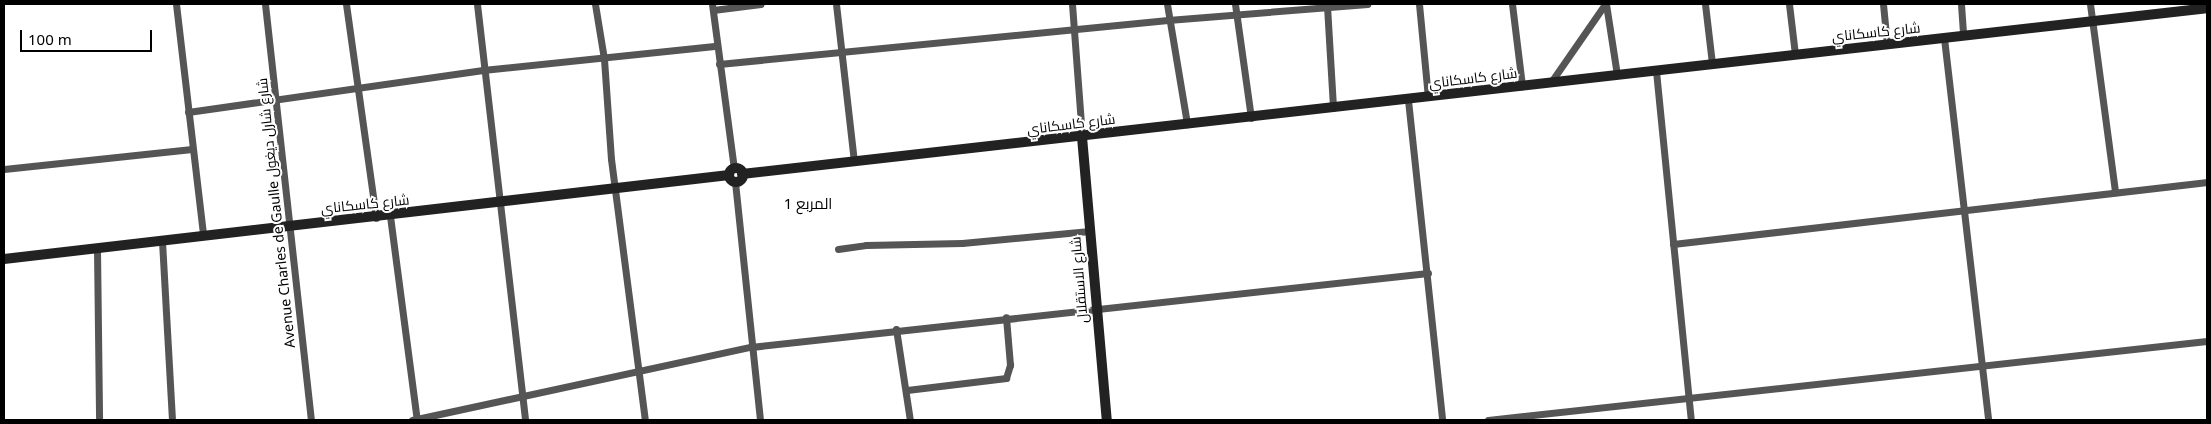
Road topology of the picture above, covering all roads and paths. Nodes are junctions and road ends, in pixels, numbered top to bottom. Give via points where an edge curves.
1 (176, 4) edge
2 (265, 4) edge
3 (346, 4) edge
4 (477, 4) edge
5 (595, 4) edge
6 (761, 4) edge
7 (836, 4) edge
8 (1072, 4) edge
9 (1167, 4) edge
10 (1235, 4) edge
11 (1367, 4) edge
12 (1419, 4) edge
13 (1512, 4) edge
14 (1606, 4) edge
15 (1705, 4) edge
16 (1789, 4) edge
17 (1883, 4) edge
18 (1961, 4) edge
19 (2090, 4) edge
20 (1327, 6) edge
21 (713, 7) edge
22 (2207, 8) edge
23 (1237, 15) junction
24 (1168, 20) junction
25 (2092, 21) junction
26 (1075, 30) junction
27 (1963, 36) junction
28 (1944, 38) junction
29 (1887, 45) junction
30 (717, 46) junction
31 (842, 53) junction
32 (1795, 54) junction
33 (604, 60) junction
34 (719, 64) junction
35 (1712, 64) junction
36 (483, 70) junction
37 (1656, 71) junction
38 (1617, 75) junction
39 (1551, 82) junction
40 (1522, 86) junction
41 (359, 90) junction
42 (1428, 97) junction
43 (276, 99) junction
44 (1408, 100) junction
45 (1333, 108) junction
46 (188, 112) junction
47 (1251, 118) junction
48 (1187, 124) junction
49 (1082, 136) junction
50 (192, 150) junction
51 (854, 162) junction
52 (4, 169) edge
53 (735, 175) junction
54 (2207, 182) edge
55 (616, 190) junction
56 (2115, 192) junction
57 (501, 202) junction
58 (1962, 210) junction
59 (390, 216) junction
60 (376, 218) junction
61 (290, 226) junction
62 (1089, 231) junction
63 (203, 235) junction
64 (162, 241) junction
65 (1673, 244) junction
66 (97, 249) junction
67 (838, 249) dead end
68 (4, 258) edge
69 (1428, 273) junction
70 (1095, 308) junction
71 (1006, 318) junction
72 (896, 329) junction
73 (2207, 341) edge
74 (751, 346) junction
75 (1982, 365) junction
76 (640, 368) junction
77 (906, 390) junction
78 (522, 395) junction
79 (1689, 398) junction
80 (99, 420) edge
81 (172, 420) edge
82 (311, 420) edge
83 (415, 420) edge
84 (525, 420) edge
85 (645, 420) edge
86 (760, 420) edge
87 (910, 420) edge
88 (1107, 420) edge
89 (1442, 420) edge
90 (1488, 420) edge
91 (1691, 420) edge
92 (1988, 420) edge

1 - 46 street
2 - 43 street, Avenue Charles de Gaulle شارع شارل ديغول
3 - 41 street
4 - 36 street
5 - 33 street
6 - 21 street
7 - 31 street
8 - 26 street
9 - 24 street
10 - 23 street
11 - 20 street
12 - 42 street
13 - 40 street
14 - 38 street
14 - 39 street
15 - 35 street
16 - 32 street
17 - 29 street
18 - 27 street
19 - 25 street
20 - 23 street
20 - 45 street
21 - 30 street
22 - 25 street, شارع كاسكاناي
23 - 24 street
23 - 47 street
24 - 26 street
24 - 48 street
25 - 27 street, شارع كاسكاناي
25 - 56 street
26 - 31 street
26 - 49 street
27 - 28 street, شارع كاسكاناي
28 - 29 street, شارع كاسكاناي
28 - 58 street
29 - 32 street, شارع كاسكاناي
30 - 33 street
30 - 34 street
31 - 34 street
31 - 51 street
32 - 35 street, شارع كاسكاناي
33 - 36 street
33 - 55 street
34 - 53 street
35 - 37 street, شارع كاسكاناي
36 - 41 street
36 - 57 street
37 - 38 street, شارع كاسكاناي
37 - 65 street
38 - 39 street, شارع كاسكاناي
39 - 40 street, شارع كاسكاناي
40 - 42 street, شارع كاسكاناي
41 - 43 street
41 - 60 street
42 - 44 street, شارع كاسكاناي
43 - 46 street
43 - 61 street, Avenue Charles de Gaulle شارع شارل ديغول
44 - 45 street, شارع كاسكاناي
44 - 69 street
45 - 47 street, شارع كاسكاناي
46 - 50 street
47 - 48 street, شارع كاسكاناي
48 - 49 street, شارع كاسكاناي
49 - 51 street, شارع كاسكاناي
49 - 62 street, شارع الاستقلال
50 - 52 street
50 - 63 street
51 - 53 street, شارع كاسكاناي
53 - 55 street, شارع كاسكاناي
53 - 74 street
54 - 56 street
55 - 57 street, شارع كاسكاناي
55 - 76 street
56 - 58 street
57 - 59 street, شارع كاسكاناي
57 - 78 street
58 - 65 street
58 - 75 street
59 - 60 street, شارع كاسكاناي
59 - 83 street
60 - 61 street, شارع كاسكاناي
61 - 63 street, شارع كاسكاناي
61 - 82 street, Avenue Charles de Gaulle شارع شارل ديغول
62 - 67 street via 962,243 866,245
62 - 70 street, شارع الاستقلال
63 - 64 street, شارع كاسكاناي
64 - 66 street, شارع كاسكاناي
64 - 81 street
65 - 79 street
66 - 68 street, شارع كاسكاناي
66 - 80 street
69 - 70 street
69 - 89 street
70 - 71 street
70 - 88 street, شارع الاستقلال
71 - 72 street
71 - 77 street via 1010,365 1006,378
72 - 74 street
72 - 77 street
73 - 75 street
74 - 76 street
74 - 86 street
75 - 79 street
75 - 92 street
76 - 78 street
76 - 85 street
77 - 87 street
78 - 83 street
78 - 84 street
79 - 90 street
79 - 91 street

